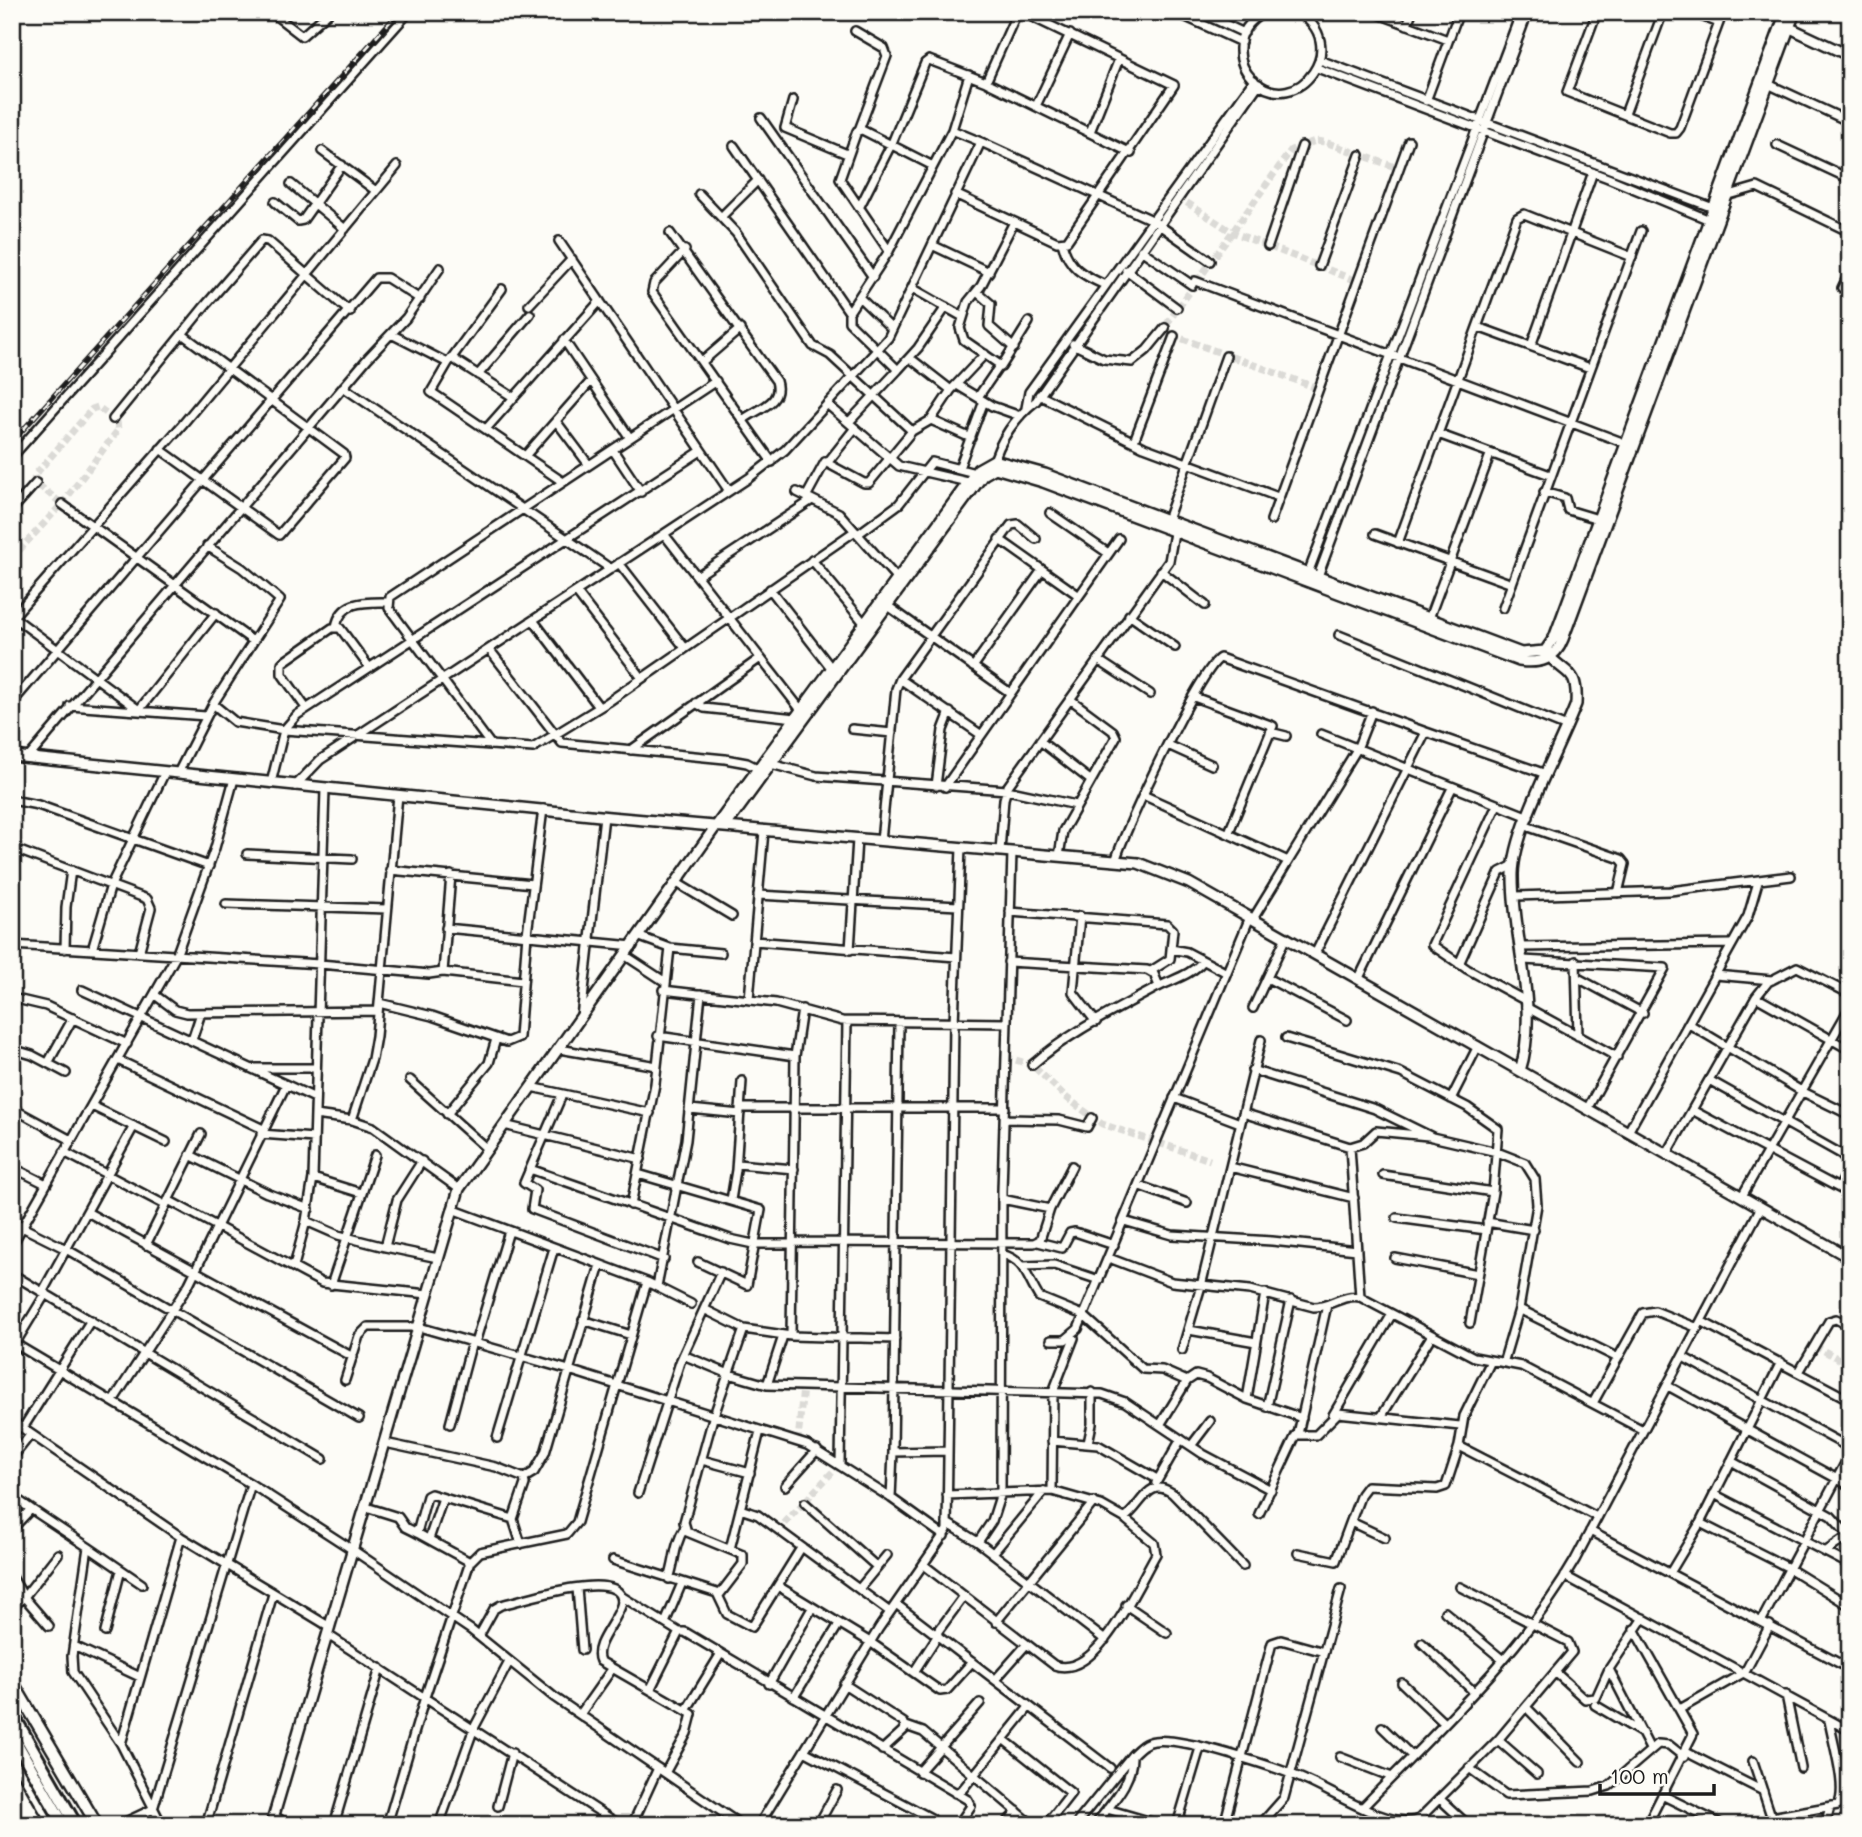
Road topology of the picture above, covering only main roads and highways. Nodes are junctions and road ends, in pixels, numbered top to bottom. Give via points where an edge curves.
1 (12, 1681) edge
2 (12, 1713) edge
3 (12, 1735) edge
4 (14, 1760) edge
5 (54, 1825) edge
6 (64, 1825) edge
7 (76, 1825) edge
8 (97, 1825) edge

1 - 8 main road
2 - 7 highway, bridge
3 - 6 highway, bridge
4 - 5 main road

